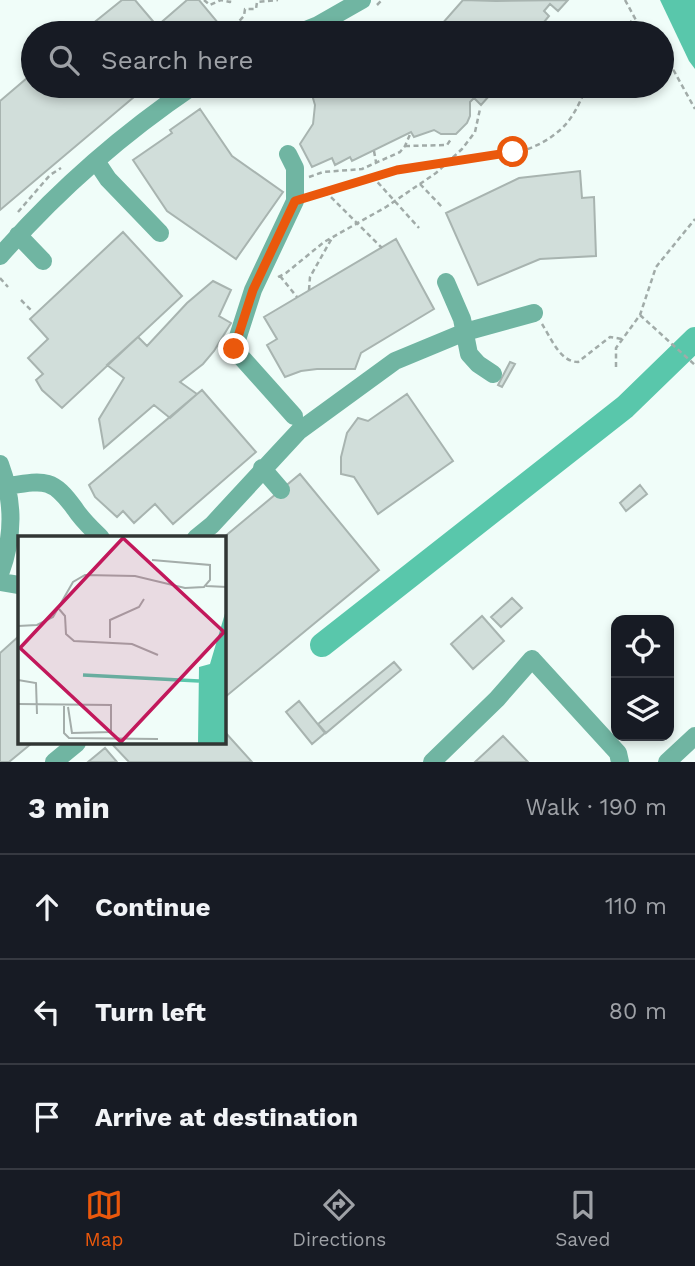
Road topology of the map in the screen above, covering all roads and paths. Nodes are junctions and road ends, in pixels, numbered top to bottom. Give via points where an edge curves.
1 (204, 0) edge
2 (230, 0) edge
3 (278, 0) edge
4 (362, 0) edge
5 (625, 0) edge
6 (634, 17) junction
7 (239, 21) edge
8 (325, 21) edge
9 (631, 21) edge
10 (636, 21) edge
11 (674, 71) edge
12 (176, 98) edge
13 (581, 98) edge
14 (480, 109) dead end
15 (695, 109) edge
16 (411, 132) dead end
17 (451, 139) dead end
18 (405, 146) junction
19 (374, 150) dead end
20 (288, 154) dead end
21 (96, 161) junction
22 (376, 162) junction
23 (61, 168) dead end
24 (295, 176) junction
25 (372, 176) junction
26 (420, 184) junction
27 (325, 191) junction
28 (295, 201) junction
29 (443, 208) dead end
30 (13, 216) dead end
31 (695, 219) edge
32 (419, 228) dead end
33 (160, 233) dead end
34 (334, 236) junction
35 (10, 245) edge
36 (382, 248) dead end
37 (39, 265) dead end
38 (280, 276) junction
39 (0, 278) edge
40 (274, 278) dead end
41 (446, 282) dead end
42 (8, 287) dead end
43 (309, 290) dead end
44 (297, 298) dead end
45 (21, 300) dead end
46 (31, 310) dead end
47 (534, 313) joint
48 (640, 315) junction
49 (465, 332) junction
50 (622, 339) junction
51 (695, 365) edge
52 (616, 367) dead end
53 (493, 374) dead end
54 (294, 416) dead end
55 (0, 464) edge
56 (262, 468) junction
57 (8, 486) junction
58 (281, 490) dead end
59 (99, 536) edge
60 (198, 536) edge
61 (0, 574) edge
62 (0, 582) edge
63 (18, 584) edge
64 (695, 736) edge
65 (76, 744) edge
66 (54, 762) edge
67 (432, 762) edge
68 (620, 762) edge
69 (667, 762) edge

1 - 2 path via 210,5
3 - 7 path via 257,2 256,9 245,9
4 - 8 street
5 - 6 path
6 - 9 path
6 - 10 path
11 - 15 path
12 - 21 street
13 - 25 path via 564,126 526,150
14 - 26 path via 475,132 462,149
16 - 18 path
17 - 18 path via 447,145
18 - 22 path
19 - 22 path
20 - 24 street
21 - 33 street
21 - 35 street
22 - 24 path via 362,169 323,172 310,178
23 - 30 path
24 - 28 street
25 - 27 path
25 - 32 path
26 - 29 path
26 - 34 path
27 - 28 path
27 - 36 path
28 - 54 street via 253,290 234,349
31 - 48 path via 656,267
34 - 38 path
34 - 43 path via 310,277
35 - 37 street
38 - 40 path
38 - 44 path
39 - 42 path
41 - 49 street
45 - 46 path
47 - 49 street
47 - 50 path via 570,361 578,362 610,337
48 - 50 path
48 - 51 path
49 - 53 street via 469,354
49 - 56 street via 384,368 299,430
50 - 52 path via 614,353
55 - 57 street
56 - 58 street
56 - 60 street
57 - 59 street via 54,486
57 - 61 street via 11,535
62 - 63 street
64 - 69 street
65 - 66 street
67 - 68 street via 532,659 618,753

